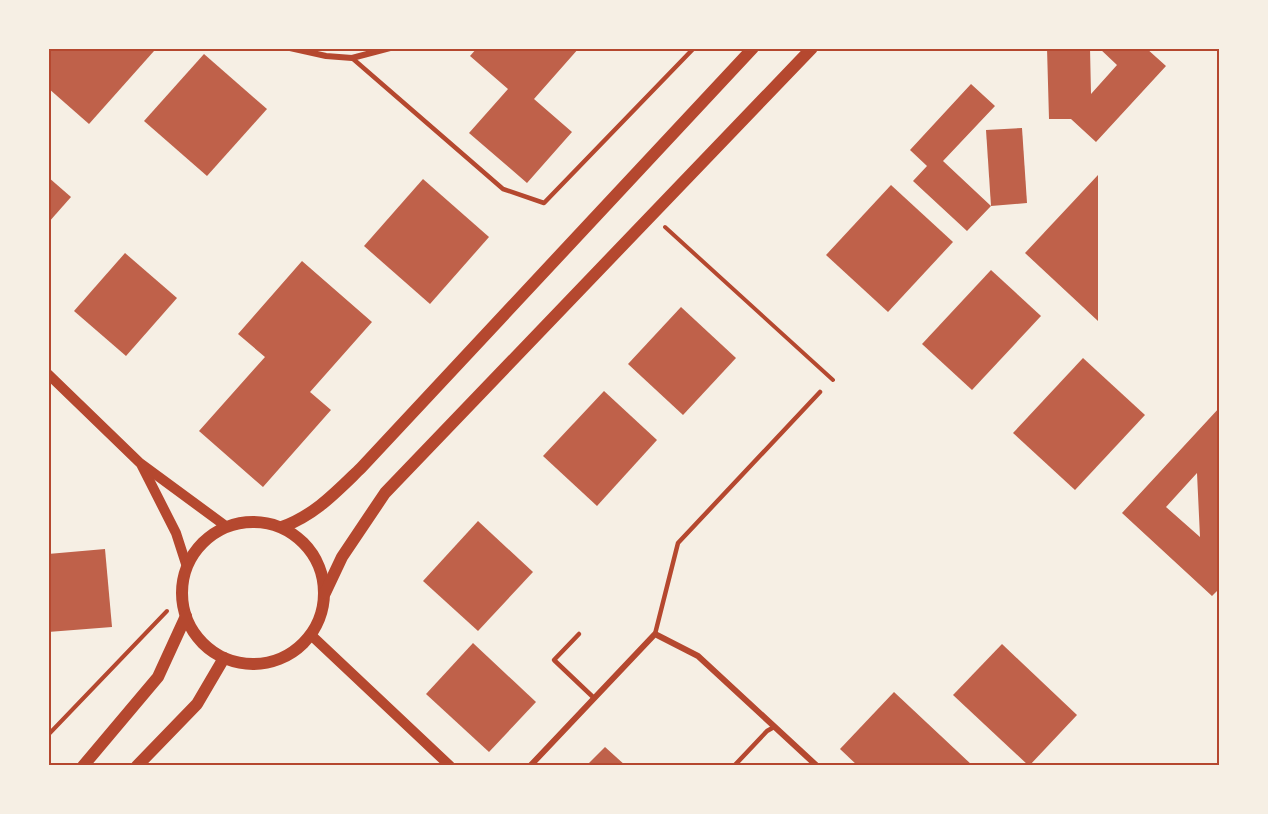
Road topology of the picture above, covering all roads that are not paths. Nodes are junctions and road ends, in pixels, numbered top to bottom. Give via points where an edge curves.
1 (290, 48) edge
2 (390, 48) edge
3 (694, 48) edge
4 (753, 48) edge
5 (812, 48) edge
6 (352, 58) junction
7 (48, 374) edge
8 (820, 392) dead end
9 (140, 463) junction
10 (227, 526) junction
11 (282, 527) junction
12 (187, 567) junction
13 (325, 593) junction
14 (186, 616) junction
15 (579, 634) dead end
16 (655, 634) junction
17 (311, 635) junction
18 (224, 658) junction
19 (594, 698) junction
20 (774, 727) junction
21 (83, 766) edge
22 (137, 766) edge
23 (450, 766) edge
24 (530, 766) edge
25 (734, 766) edge
26 (817, 766) edge

1 - 6 street
2 - 6 street
3 - 6 lane via 544,203 503,189
4 - 11 main road via 361,468 318,509
5 - 13 main road via 385,493 347,548
7 - 9 street
8 - 16 lane via 678,543
9 - 10 street
9 - 12 street via 176,533
10 - 11 main road via 254,522
10 - 12 main road via 203,543
11 - 13 main road via 313,554 322,573
12 - 14 main road via 182,596
13 - 17 main road via 322,615
14 - 18 main road via 208,648
14 - 21 main road via 158,677
15 - 19 lane via 554,660
16 - 19 street
16 - 20 street via 699,656
17 - 18 main road via 281,659 262,664
17 - 23 street
18 - 22 main road via 197,704
19 - 24 street
20 - 25 lane
20 - 26 street

